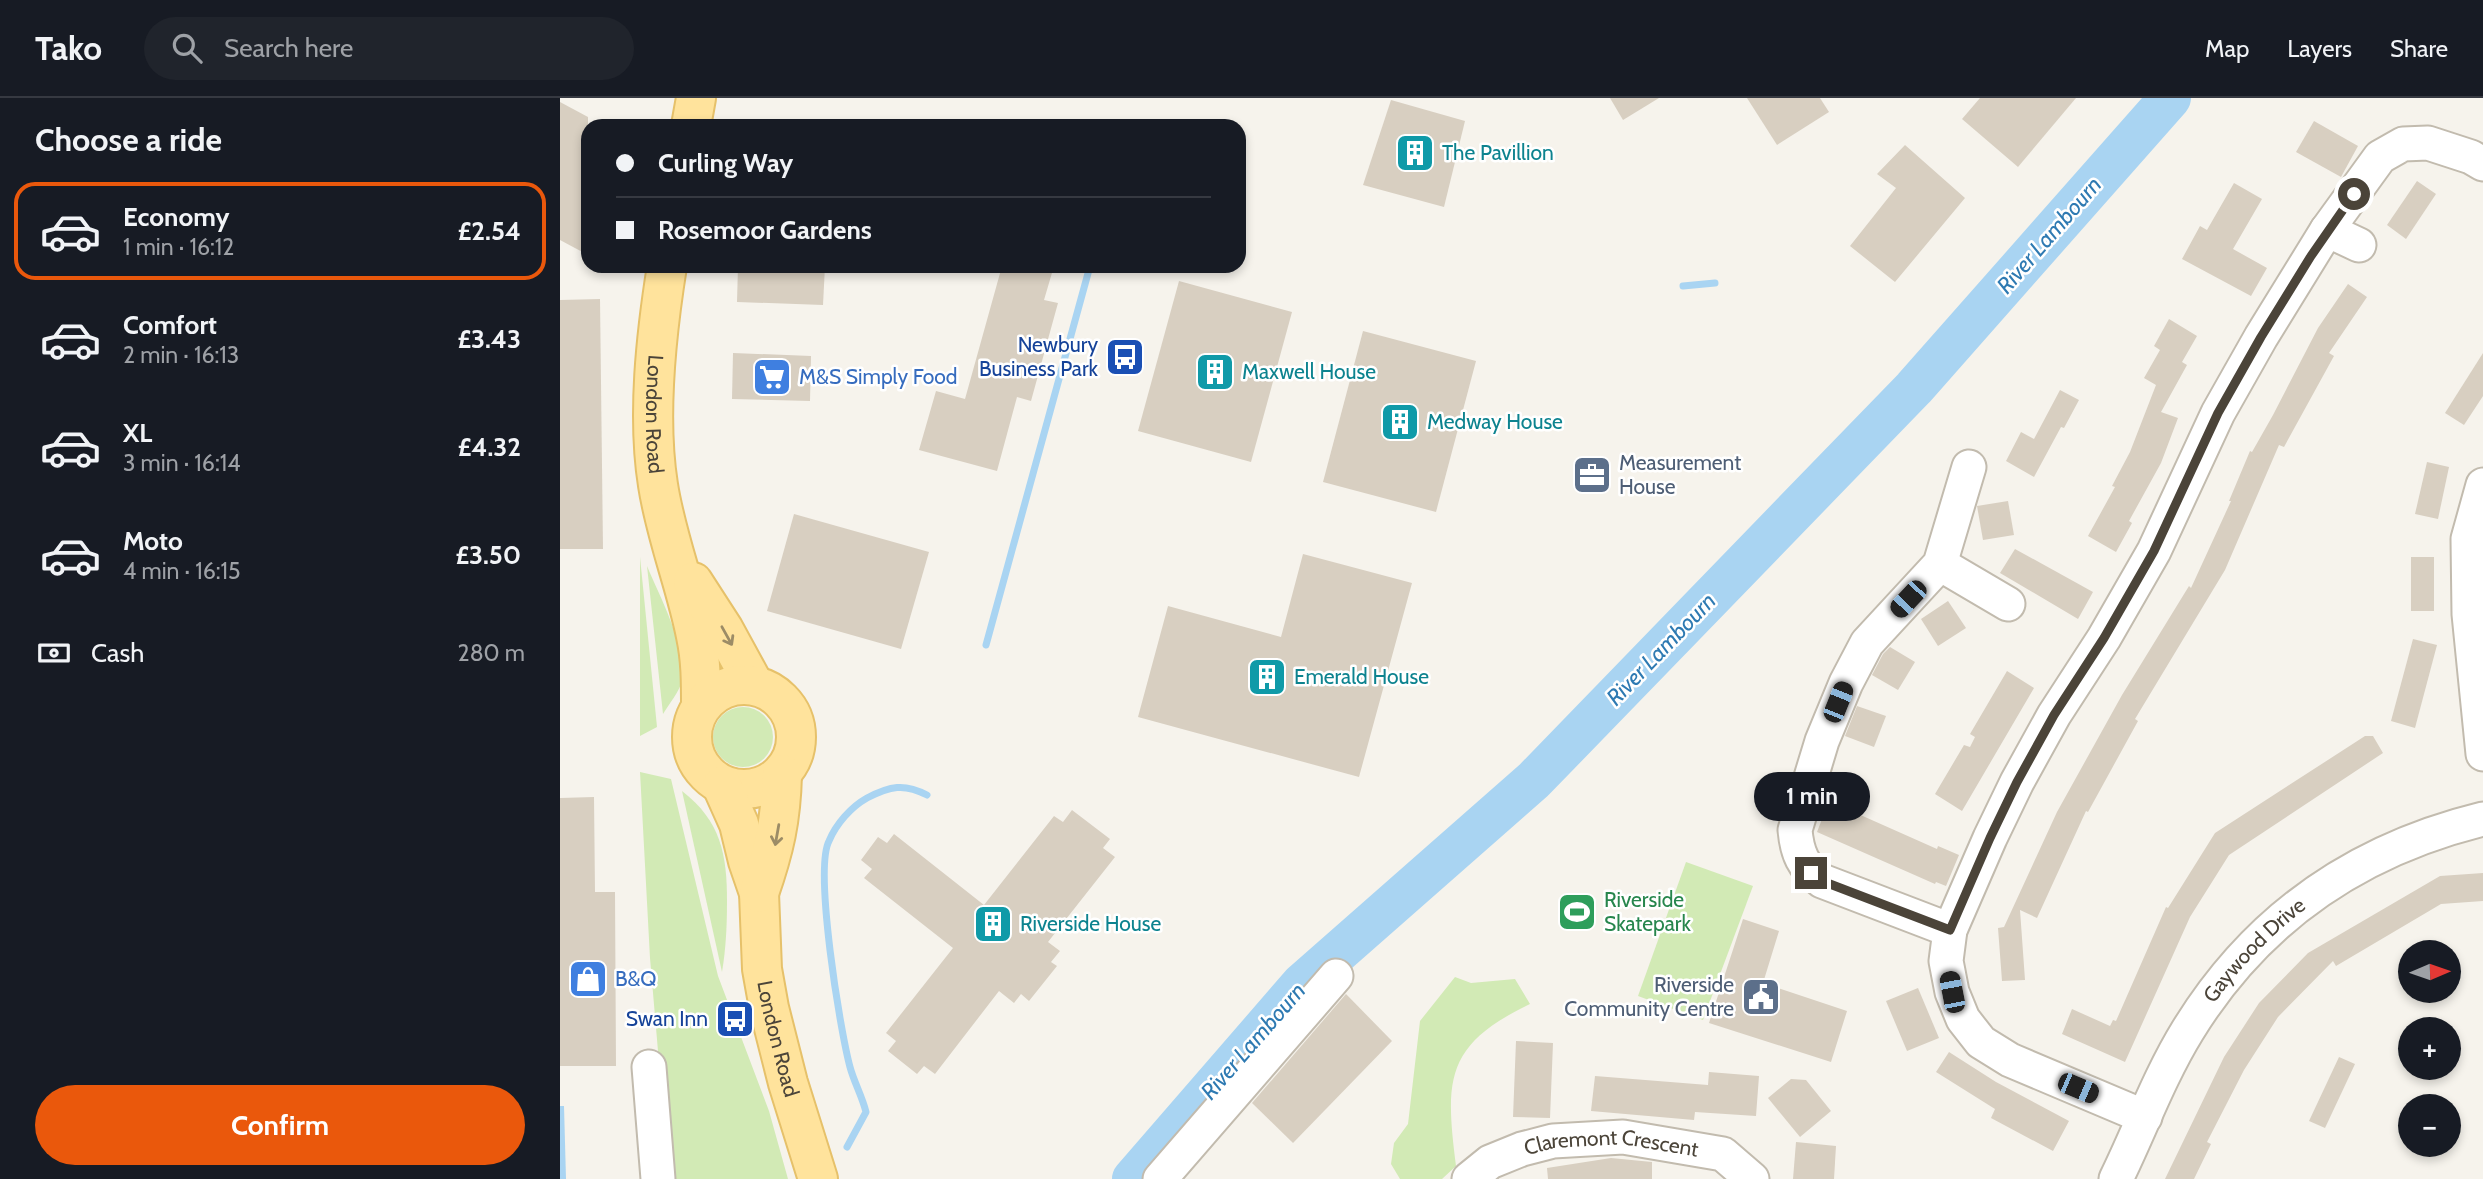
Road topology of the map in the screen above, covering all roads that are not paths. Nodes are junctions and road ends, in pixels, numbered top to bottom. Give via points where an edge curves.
1 (696, 98) edge
2 (692, 119) edge
3 (2483, 164) edge
4 (2328, 230) junction
5 (2359, 245) dead end
6 (666, 273) edge
7 (1969, 467) dead end
8 (2483, 485) edge
9 (677, 559) junction
10 (1940, 564) junction
11 (2008, 604) dead end
12 (754, 685) junction
13 (701, 705) junction
14 (2483, 754) edge
15 (782, 774) junction
16 (722, 786) junction
17 (2483, 819) edge
18 (759, 893) junction
19 (1950, 930) junction
20 (1336, 976) dead end
21 (649, 1067) dead end
22 (2145, 1118) junction
23 (658, 1179) edge
24 (818, 1179) edge
25 (1160, 1179) edge
26 (1469, 1179) edge
27 (1752, 1179) edge
28 (2116, 1179) edge

1 - 2 main road
3 - 4 street via 2428,143 2403,144 2380,157
4 - 5 street
4 - 19 street via 2218,413 2154,551 2017,782
6 - 9 main road, London Road via 656,368 655,451 663,512
7 - 10 street
8 - 14 street via 2468,539 2469,614
9 -> 12 main road, London Road
9 - 13 main road, London Road via 697,638
10 - 11 street
10 - 19 street via 1867,643 1822,740 1795,830 1802,862 1822,881
12 - 13 main road via 725,688
12 - 15 main road via 773,694 792,715 796,743
13 - 16 main road via 691,735 693,751 705,774
15 - 16 main road via 754,789
15 -> 18 main road, London Road via 774,848
16 - 18 main road, London Road via 739,824
17 - 22 street, Gaywood Drive via 2432,833 2363,863 2298,904 2272,927 2218,985 2187,1031
18 - 24 main road, London Road via 768,1008
19 - 22 street via 1946,961 1952,992 1962,1019 1981,1042 2010,1060
20 - 25 street
21 - 23 street via 666,1105
22 - 28 street, Gaywood Drive
26 - 27 street, Claremont Crescent via 1490,1162 1522,1149 1553,1141 1612,1138 1723,1154

